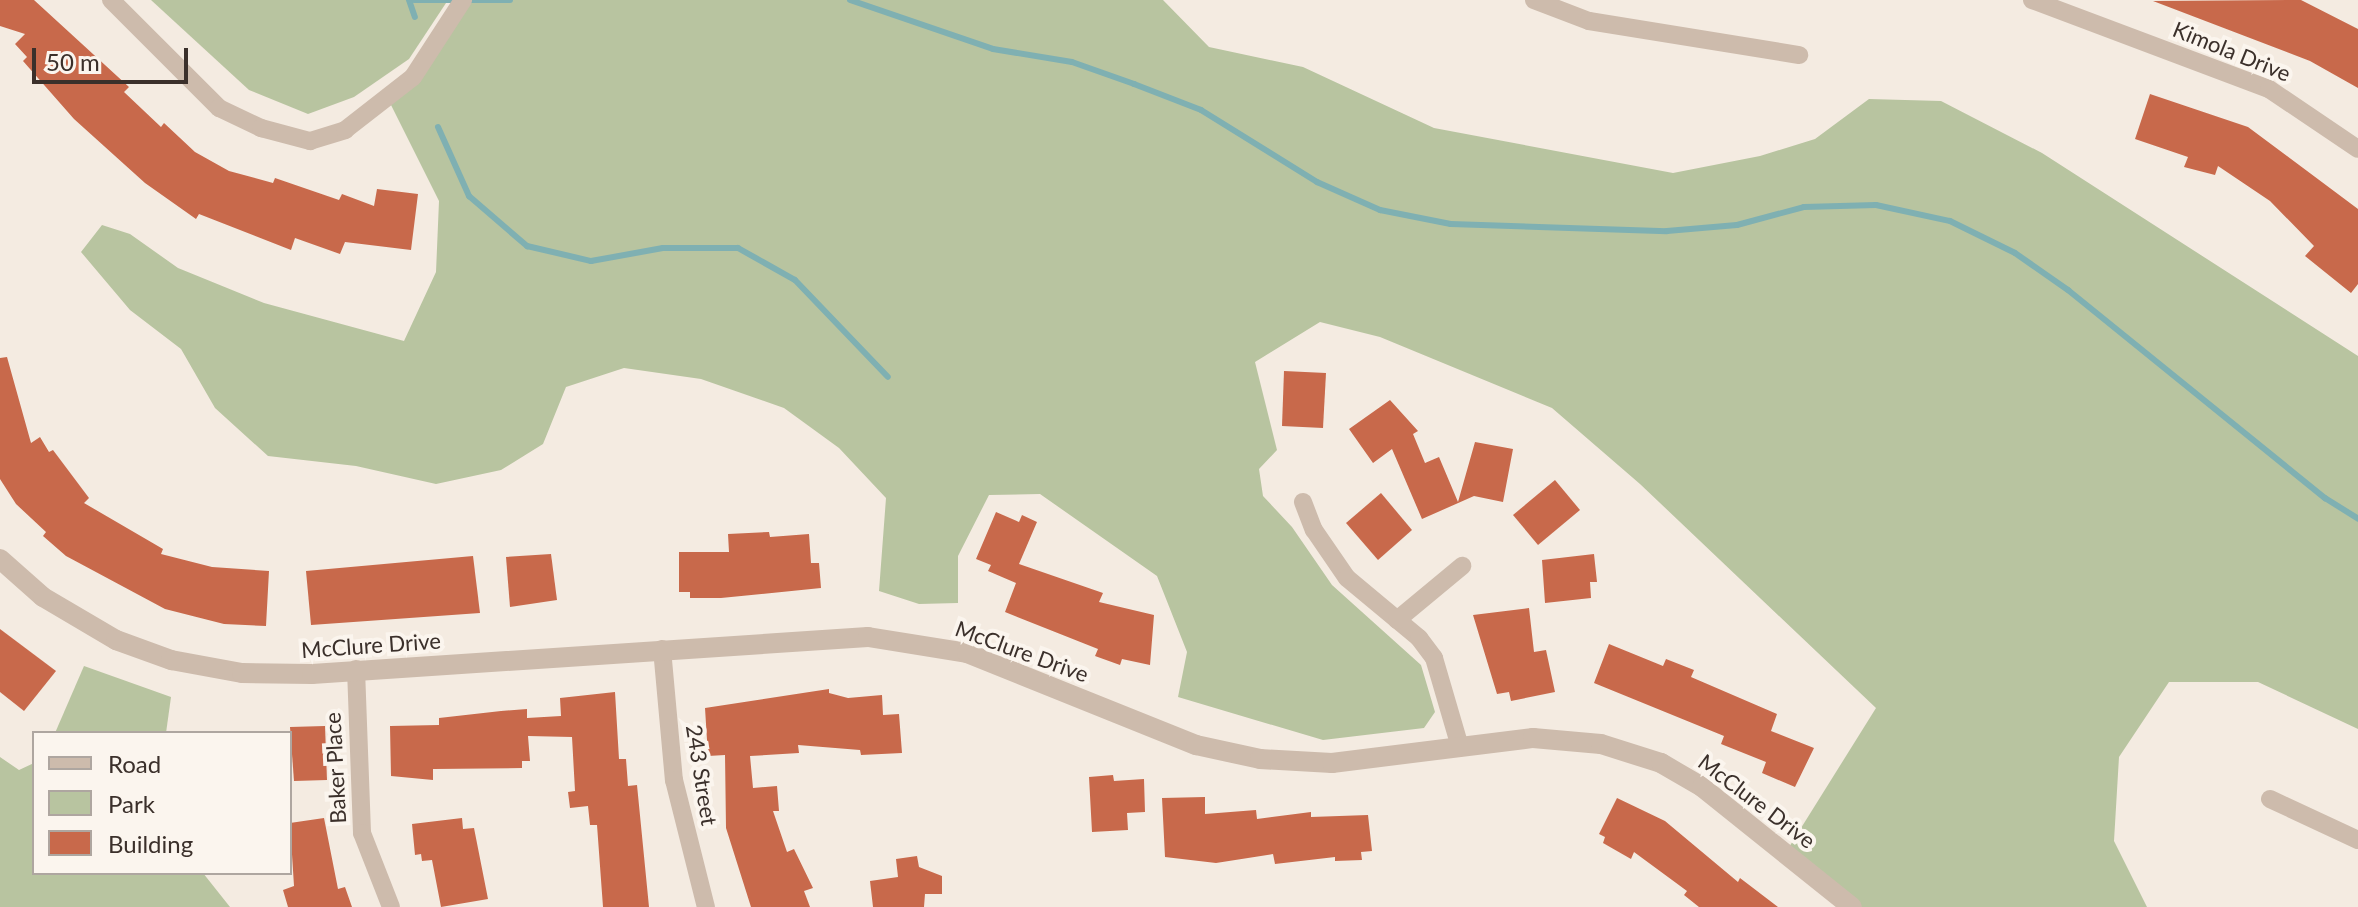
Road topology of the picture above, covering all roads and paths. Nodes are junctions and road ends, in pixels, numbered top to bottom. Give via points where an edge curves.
1 (111, 0) edge
2 (463, 0) edge
3 (1534, 0) edge
4 (2032, 0) edge
5 (1799, 55) dead end
6 (2358, 149) edge
7 (1303, 502) dead end
8 (0, 559) edge
9 (1462, 566) dead end
10 (1397, 620) junction
11 (662, 649) junction
12 (356, 669) junction
13 (1460, 747) junction
14 (2270, 799) dead end
15 (2358, 840) edge
16 (391, 907) edge
17 (706, 907) edge
18 (1852, 907) edge

1 - 2 street via 219,108 261,128 310,141 345,130 413,77
3 - 5 street via 1589,21
4 - 6 street, Kimola Drive via 2269,89
7 - 10 street via 1329,555
8 - 12 street, McClure Drive via 62,610 153,655 242,673
9 - 10 street
10 - 13 street via 1419,638 1438,666
11 - 12 street, McClure Drive
11 - 13 street, McClure Drive via 846,637 905,640 980,657 1196,745 1238,755 1320,764
11 - 17 street, 243 Street via 674,780
12 - 16 street, Baker Place via 362,833
13 - 18 street, McClure Drive via 1562,738 1646,757 1702,787
14 - 15 street

